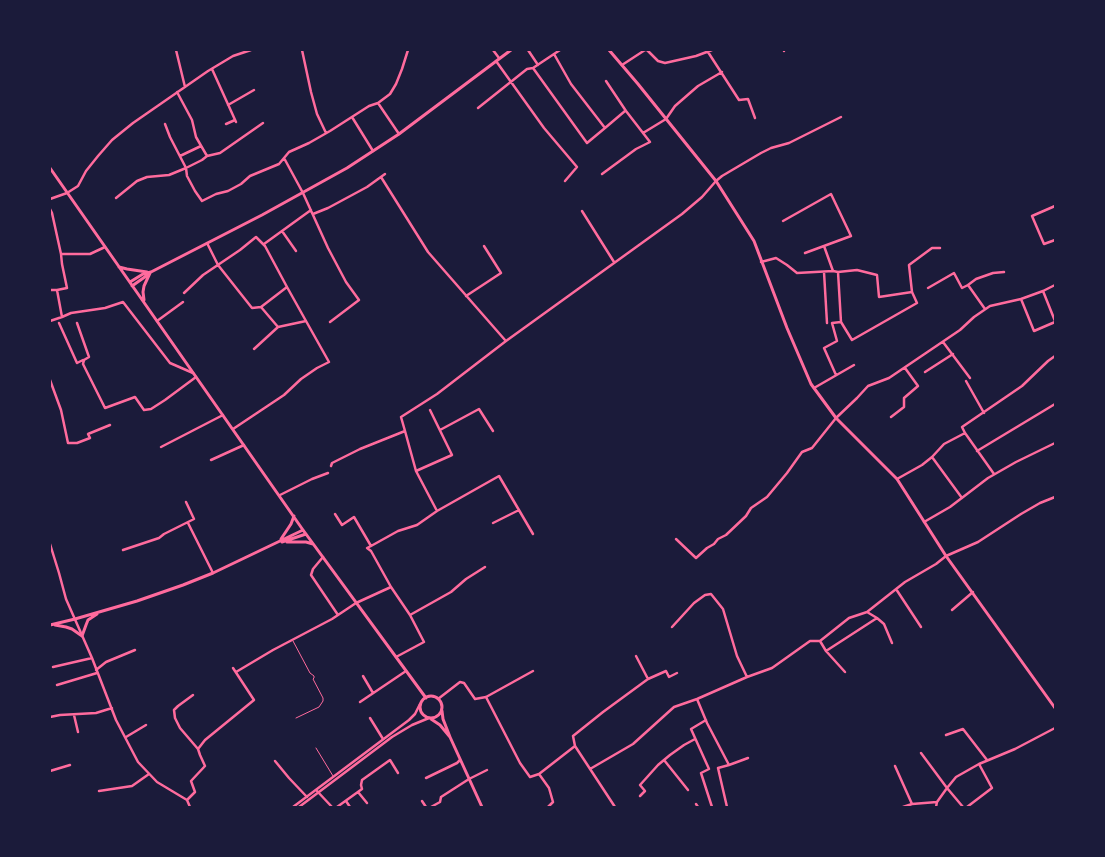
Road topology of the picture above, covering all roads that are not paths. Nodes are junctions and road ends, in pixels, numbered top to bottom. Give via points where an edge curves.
1 (176, 50) edge
2 (251, 50) edge
3 (302, 50) edge
4 (408, 50) edge
5 (493, 50) edge
6 (511, 50) edge
7 (528, 50) edge
8 (560, 50) edge
9 (609, 50) edge
10 (650, 51) edge
11 (710, 51) edge
12 (554, 54) junction
13 (498, 60) junction
14 (538, 65) junction
15 (622, 65) junction
16 (533, 68) junction
17 (212, 69) junction
18 (722, 72) junction
19 (511, 81) junction
20 (606, 81) dead end
21 (185, 87) junction
22 (254, 90) dead end
23 (177, 92) junction
24 (378, 103) junction
25 (228, 105) junction
26 (478, 108) dead end
27 (626, 111) junction
28 (352, 117) junction
29 (841, 117) dead end
30 (755, 118) dead end
31 (666, 119) junction
32 (263, 123) dead end
33 (165, 124) dead end
34 (226, 124) dead end
35 (605, 128) junction
36 (326, 133) junction
37 (643, 133) junction
38 (399, 134) junction
39 (201, 146) junction
40 (373, 151) junction
41 (180, 156) junction
42 (207, 156) junction
43 (284, 158) junction
44 (50, 168) edge
45 (186, 168) junction
46 (385, 174) dead end
47 (602, 174) dead end
48 (381, 177) junction
49 (565, 181) dead end
50 (716, 181) junction
51 (303, 192) junction
52 (67, 193) junction
53 (116, 198) dead end
54 (50, 200) edge
55 (1055, 206) edge
56 (50, 209) edge
57 (311, 210) junction
58 (582, 211) dead end
59 (313, 214) junction
60 (783, 221) dead end
61 (282, 231) junction
62 (1055, 240) edge
63 (207, 243) junction
64 (264, 244) junction
65 (484, 246) dead end
66 (824, 246) junction
67 (105, 247) junction
68 (940, 248) dead end
69 (296, 251) dead end
70 (804, 253) dead end
71 (61, 254) junction
72 (614, 262) junction
73 (761, 262) junction
74 (218, 265) junction
75 (119, 267) junction
76 (832, 271) junction
77 (150, 272) junction
78 (824, 272) junction
79 (838, 272) junction
80 (1004, 272) dead end
81 (131, 284) junction
82 (968, 285) junction
83 (1055, 285) edge
84 (287, 287) junction
85 (928, 288) dead end
86 (50, 290) edge
87 (58, 290) junction
88 (1043, 291) junction
89 (912, 292) junction
90 (184, 293) dead end
91 (466, 296) junction
92 (1022, 299) junction
93 (144, 302) junction
94 (183, 302) dead end
95 (261, 307) junction
96 (985, 309) junction
97 (62, 317) junction
98 (50, 321) edge
99 (158, 321) junction
100 (306, 321) junction
101 (330, 322) dead end
102 (841, 322) junction
103 (1055, 322) edge
104 (60, 323) dead end
105 (77, 323) dead end
106 (827, 323) dead end
107 (278, 327) junction
108 (506, 340) junction
109 (943, 342) junction
110 (254, 349) dead end
111 (953, 354) junction
112 (1055, 356) edge
113 (84, 360) junction
114 (854, 365) dead end
115 (904, 368) junction
116 (925, 372) dead end
117 (195, 375) junction
118 (836, 375) junction
119 (970, 378) dead end
120 (50, 380) edge
121 (966, 381) dead end
122 (814, 388) junction
123 (1055, 404) edge
124 (430, 410) dead end
125 (984, 413) junction
126 (223, 415) junction
127 (891, 417) dead end
128 (836, 418) junction
129 (110, 425) dead end
130 (233, 429) junction
131 (440, 430) junction
132 (405, 431) junction
133 (493, 431) dead end
134 (965, 433) junction
135 (1055, 443) edge
136 (244, 445) junction
137 (161, 447) dead end
138 (978, 451) junction
139 (932, 457) junction
140 (210, 460) dead end
141 (331, 466) dead end
142 (416, 471) junction
143 (328, 474) dead end
144 (994, 474) junction
145 (897, 479) junction
146 (280, 495) junction
147 (1055, 497) edge
148 (962, 498) junction
149 (186, 502) dead end
150 (518, 510) junction
151 (438, 511) junction
152 (335, 514) dead end
153 (294, 516) junction
154 (924, 522) junction
155 (188, 523) junction
156 (493, 523) dead end
157 (304, 532) junction
158 (533, 534) dead end
159 (676, 539) dead end
160 (282, 541) junction
161 (50, 544) edge
162 (314, 544) junction
163 (371, 546) junction
164 (124, 550) dead end
165 (946, 556) junction
166 (323, 557) junction
167 (485, 567) dead end
168 (213, 573) junction
169 (391, 587) junction
170 (896, 589) junction
171 (973, 592) junction
172 (356, 603) junction
173 (952, 610) dead end
174 (99, 612) junction
175 (867, 612) junction
176 (338, 615) junction
177 (410, 615) junction
178 (878, 618) junction
179 (75, 619) junction
180 (50, 624) edge
181 (672, 627) dead end
182 (921, 627) dead end
183 (82, 636) junction
184 (293, 641) junction
185 (820, 641) junction
186 (892, 643) dead end
187 (136, 650) dead end
188 (826, 652) junction
189 (636, 656) dead end
190 (396, 657) junction
191 (92, 658) junction
192 (54, 667) dead end
193 (233, 668) dead end
194 (97, 671) junction
195 (406, 671) junction
196 (533, 671) dead end
197 (236, 672) junction
198 (845, 672) dead end
199 (677, 673) dead end
200 (363, 676) dead end
201 (747, 677) junction
202 (648, 679) junction
203 (57, 685) dead end
204 (373, 693) junction
205 (193, 695) dead end
206 (486, 696) junction
207 (426, 698) junction
208 (697, 698) junction
209 (438, 699) junction
210 (360, 702) dead end
211 (420, 704) junction
212 (112, 708) junction
213 (441, 708) junction
214 (1055, 708) edge
215 (74, 715) junction
216 (50, 717) edge
217 (296, 718) dead end
218 (370, 718) dead end
219 (430, 718) junction
220 (706, 720) junction
221 (146, 725) dead end
222 (1055, 728) edge
223 (78, 732) dead end
224 (946, 735) dead end
225 (126, 737) junction
226 (450, 737) junction
227 (695, 738) junction
228 (383, 739) junction
229 (575, 746) junction
230 (316, 748) dead end
231 (198, 749) junction
232 (921, 753) dead end
233 (748, 758) dead end
234 (461, 760) junction
235 (664, 760) junction
236 (988, 760) junction
237 (274, 761) dead end
238 (979, 764) junction
239 (729, 765) junction
240 (70, 766) dead end
241 (896, 766) dead end
242 (590, 769) junction
243 (488, 770) dead end
244 (50, 771) edge
245 (398, 773) dead end
246 (149, 774) junction
247 (539, 774) junction
248 (333, 776) junction
249 (426, 778) dead end
250 (469, 779) junction
251 (947, 788) junction
252 (688, 790) dead end
253 (99, 791) dead end
254 (318, 791) junction
255 (358, 792) junction
256 (640, 796) dead end
257 (307, 797) junction
258 (187, 800) junction
259 (346, 801) junction
260 (422, 801) dead end
261 (937, 802) junction
262 (367, 804) dead end
263 (912, 804) junction
264 (190, 807) edge
265 (293, 807) edge
266 (299, 807) edge
267 (332, 807) edge
268 (337, 807) edge
269 (350, 807) edge
270 (426, 807) edge
271 (431, 807) edge
272 (482, 807) edge
273 (548, 807) edge
274 (615, 807) edge
275 (712, 807) edge
276 (727, 807) edge
277 (903, 807) edge
278 (936, 807) edge
279 (963, 807) edge
280 (967, 807) edge

1 - 21 street
2 - 17 street
3 - 36 street via 311,92
4 - 24 street via 396,84 390,94
5 - 13 street
6 - 13 main road
7 - 14 street
8 - 12 street
9 - 15 main road
10 - 11 street via 658,61 665,63
10 - 15 street via 641,51
11 - 18 street
12 - 14 street
12 - 35 street via 571,84
13 - 19 street
13 - 38 main road
14 - 16 street
15 - 31 main road
16 - 19 street via 526,69
16 - 35 street via 588,143
17 - 21 street
17 - 25 street
18 - 30 street via 739,100 748,99
18 - 31 street via 698,86 675,106
19 - 26 street
19 - 49 street via 576,167
20 - 27 street
21 - 23 street
22 - 25 street
23 - 39 street
23 - 52 street via 112,140 78,186
24 - 28 street
24 - 38 street
25 - 34 street via 236,121
27 - 35 street
27 - 37 street
28 - 36 street
28 - 40 street
29 - 50 street via 761,153
31 - 37 street
31 - 50 main road
32 - 42 street via 220,153
33 - 41 street
36 - 43 street via 289,152
37 - 47 street via 650,142
38 - 40 main road
39 - 41 street
39 - 42 street
40 - 51 main road
41 - 45 street
42 - 45 street
43 - 45 street via 228,191 202,201 187,176
43 - 51 street
44 - 52 main road
45 - 53 street via 137,181
46 - 48 street
48 - 59 street
48 - 91 street via 428,252
50 - 72 street via 682,214
50 - 73 main road via 754,241
51 - 57 street
51 - 63 main road
52 - 54 street
52 - 67 main road
55 - 62 street via 1032,216 1044,244
56 - 71 street
57 - 59 street
57 - 61 street
58 - 72 street
59 - 101 street via 346,282 359,300
60 - 66 street via 831,194 851,236
61 - 64 street
61 - 69 street
63 - 74 street
63 - 77 main road
64 - 74 street via 256,238
64 - 84 street
65 - 91 street via 500,273
66 - 70 street
66 - 76 street
67 - 71 street via 90,254
67 - 75 main road
68 - 89 street via 932,248 909,265
71 - 87 street via 67,288
72 - 108 street
73 - 78 street via 776,258 797,274
73 - 122 main road
74 - 90 street
74 - 95 street via 252,308
75 - 77 main road
75 - 81 main road
76 - 78 street
76 - 79 street
77 - 81 main road
77 - 93 main road via 144,286
78 - 106 street
79 - 89 street via 857,270 877,275 879,297
79 - 102 street
80 - 82 street
81 - 93 main road
82 - 85 street via 962,288 954,273
82 - 96 street
83 - 88 street
84 - 95 street
84 - 100 street
86 - 87 street
87 - 97 street
88 - 92 street
88 - 103 street
89 - 102 street via 917,303 852,340
91 - 108 street
92 - 96 street
92 - 103 street via 1034,331
93 - 99 main road
94 - 99 street
95 - 107 street
96 - 109 street
97 - 98 street
97 - 117 street via 124,302 170,363
99 - 117 main road
100 - 107 street
100 - 130 street via 329,362 316,368 284,395
102 - 118 street via 832,323 837,341 824,348
104 - 113 street via 77,363
105 - 113 street via 89,357
107 - 110 street
108 - 132 street via 437,394 401,417
109 - 111 street
109 - 115 street
111 - 116 street
111 - 119 street
112 - 125 street via 1022,386
113 - 117 street via 83,364 105,408 135,397 144,410 150,409
114 - 118 street
115 - 127 street via 918,386 904,398 904,408
115 - 128 street via 868,386
117 - 126 main road
118 - 122 street
120 - 129 street via 68,443 90,438 88,434
121 - 125 street
122 - 128 main road
123 - 138 street
124 - 131 street
125 - 134 street via 962,427
126 - 130 main road
126 - 137 street
128 - 145 main road
128 - 159 street via 812,448 802,452 767,497 696,558
130 - 136 main road
131 - 133 street via 479,410
131 - 142 street via 452,455
132 - 141 street via 353,452
132 - 142 street
134 - 138 street
134 - 139 street via 944,444
135 - 144 street
136 - 140 street
136 - 146 main road
138 - 144 street
139 - 145 street
139 - 148 street
142 - 151 street
143 - 146 street
144 - 148 street
145 - 154 main road
146 - 153 main road
147 - 165 street via 978,542
148 - 154 street
149 - 155 street via 194,519
150 - 151 street via 498,476
150 - 156 street
150 - 158 street
151 - 163 street via 417,525
152 - 163 street via 342,525 354,517
153 - 157 main road
153 - 160 main road
154 - 165 main road
155 - 164 street via 159,538
155 - 168 street
157 - 160 main road
157 - 162 main road
160 - 162 main road
160 - 168 main road
161 - 179 street via 66,600
162 - 166 main road
163 - 169 street via 367,548
165 - 170 street
165 - 171 main road
166 - 172 main road
166 - 176 street via 311,575
167 - 177 street via 451,592
168 - 174 main road
169 - 172 street
169 - 177 street
170 - 175 street
170 - 182 street
171 - 173 street
171 - 214 main road
172 - 176 street
172 - 190 main road
174 - 179 main road
174 - 183 main road via 88,620
175 - 178 street
175 - 185 street via 849,618
176 - 184 street
177 - 190 street via 424,642
178 - 186 street
178 - 188 street
179 - 180 main road
179 - 183 street
180 - 183 main road via 66,627
181 - 201 street via 694,603 712,594 722,610
183 - 191 street
184 - 197 street
184 - 217 lane via 323,698 319,707
185 - 188 street
185 - 201 street via 810,641 772,668
187 - 194 street via 106,662
188 - 198 street
189 - 202 street
190 - 195 main road
191 - 192 street
191 - 194 street
193 - 197 street
194 - 203 street
194 - 212 street
195 - 204 street
195 - 207 main road
196 - 206 street
197 - 231 street via 254,700
199 - 202 street via 668,677 666,671
200 - 204 street
201 - 208 street
202 - 229 street via 573,736
204 - 210 street
205 - 231 street via 174,710 180,728
206 - 209 street via 474,699 460,682
206 - 247 street via 520,763 530,776
207 - 209 main road
207 - 211 main road
208 - 220 street
208 - 242 street via 674,707 633,744
209 - 213 main road
211 - 219 main road via 422,715
211 - 228 street via 410,720
212 - 215 street
212 - 225 street
213 - 219 main road via 438,715
213 - 226 main road
215 - 216 street
215 - 223 street
218 - 228 street
219 - 226 main road
219 - 254 street via 392,737
220 - 227 street via 690,729
220 - 239 street
221 - 225 street
222 - 236 street
224 - 236 street via 964,729
225 - 246 street via 138,762
226 - 234 main road
227 - 235 street
227 - 275 street via 709,769 701,773
228 - 248 street
229 - 242 street
229 - 247 street
230 - 248 lane
231 - 258 street via 205,766 191,781 195,792
232 - 251 street
233 - 239 street
234 - 249 street
234 - 250 main road
235 - 252 street
235 - 256 street via 640,785 645,791
236 - 238 street
237 - 257 street
238 - 251 street via 956,778
238 - 280 street via 992,788
239 - 276 street via 718,768
240 - 244 street
241 - 263 street
242 - 274 street
243 - 250 street
245 - 255 street via 390,760 362,780 362,789
246 - 253 street via 132,786
246 - 258 street
247 - 273 street via 549,788 553,802
248 - 254 street
250 - 271 street
250 - 272 main road
251 - 261 street
251 - 279 street
254 - 257 street
254 - 266 street
254 - 267 street
255 - 259 street
255 - 262 street
257 - 265 street
258 - 264 street
259 - 268 street
259 - 269 street
260 - 270 street
261 - 263 street
261 - 278 street
263 - 277 street

